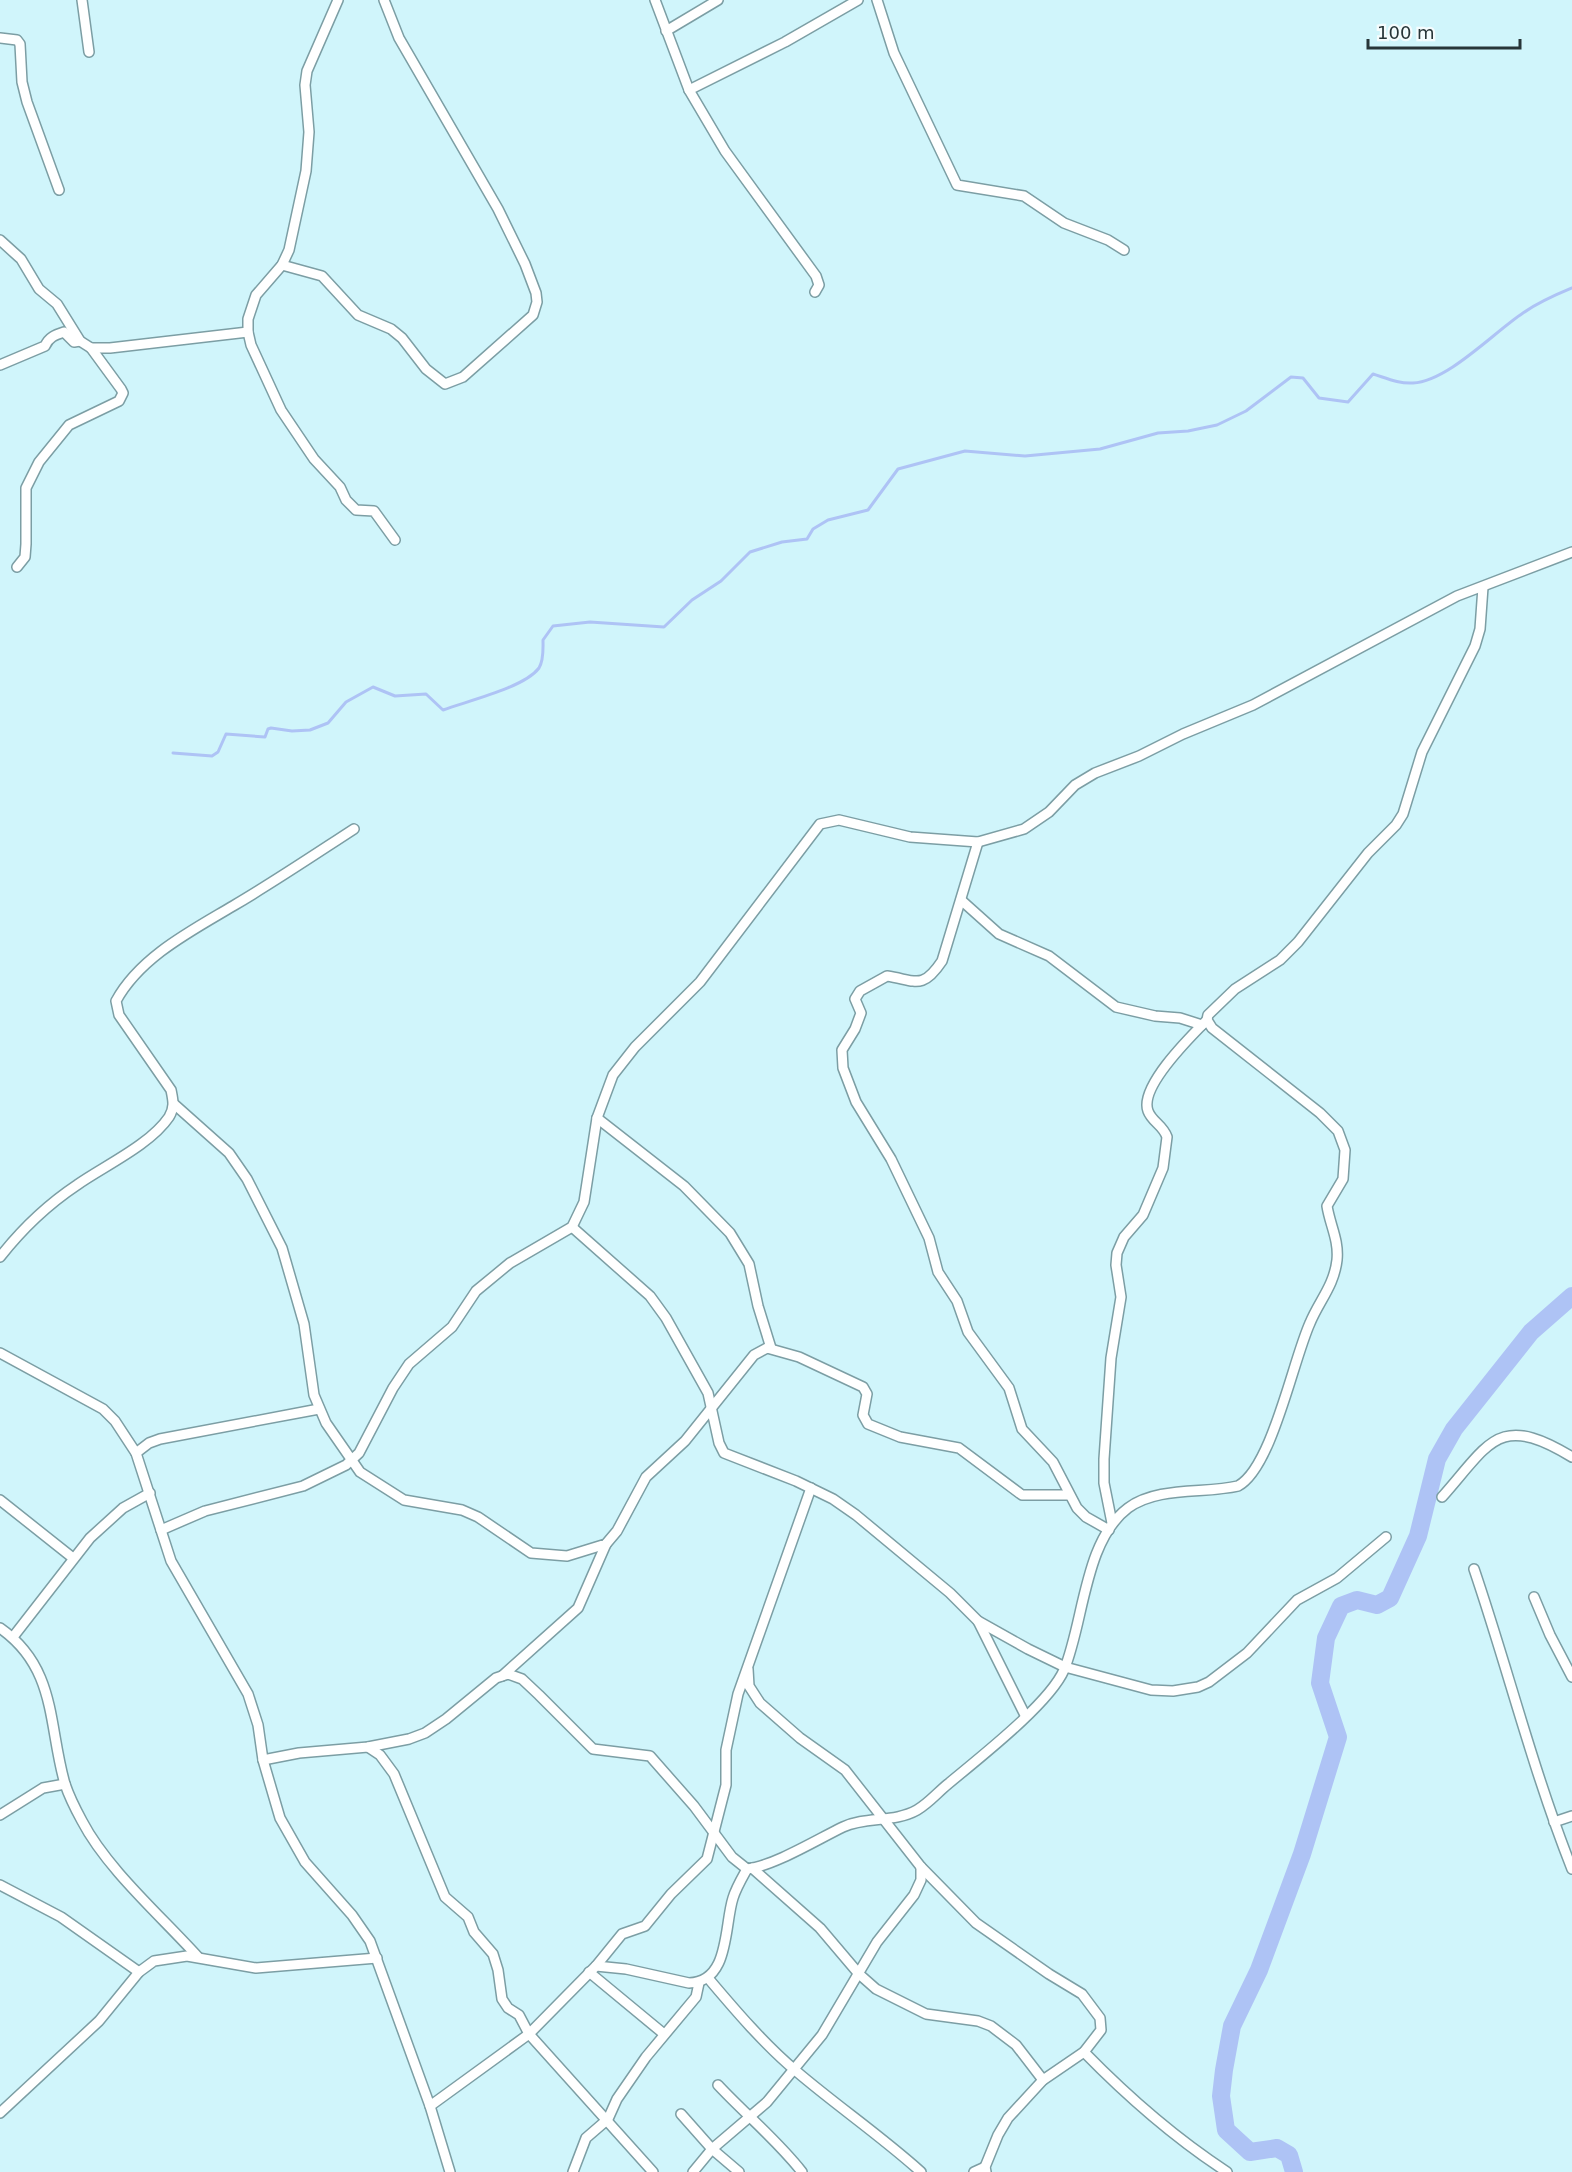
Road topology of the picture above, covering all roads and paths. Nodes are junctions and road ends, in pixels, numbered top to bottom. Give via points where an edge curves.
1 (82, 0) edge
2 (338, 0) edge
3 (384, 0) edge
4 (655, 0) edge
5 (718, 0) edge
6 (858, 0) edge
7 (877, 0) edge
8 (666, 32) junction
9 (0, 38) edge
10 (89, 52) dead end
11 (689, 90) junction
12 (59, 190) dead end
13 (0, 240) edge
14 (1124, 250) dead end
15 (282, 266) junction
16 (815, 292) dead end
17 (248, 332) junction
18 (80, 341) junction
19 (91, 348) junction
20 (0, 365) edge
21 (395, 540) dead end
22 (1572, 552) edge
23 (17, 567) dead end
24 (1483, 587) junction
25 (354, 829) dead end
26 (978, 842) junction
27 (962, 900) junction
28 (1205, 1022) junction
29 (174, 1104) junction
30 (597, 1118) junction
31 (572, 1227) junction
32 (0, 1257) edge
33 (771, 1348) junction
34 (0, 1353) edge
35 (712, 1406) junction
36 (319, 1409) junction
37 (136, 1453) junction
38 (1572, 1457) edge
39 (350, 1461) junction
40 (811, 1488) junction
41 (150, 1493) junction
42 (1069, 1495) junction
43 (1442, 1497) dead end
44 (0, 1500) edge
45 (1110, 1527) junction
46 (161, 1530) junction
47 (1386, 1537) dead end
48 (606, 1544) junction
49 (74, 1558) junction
50 (1474, 1569) dead end
51 (1534, 1597) dead end
52 (978, 1621) junction
53 (0, 1628) edge
54 (13, 1637) junction
55 (1065, 1667) junction
56 (748, 1669) junction
57 (502, 1676) junction
58 (1572, 1677) edge
59 (1025, 1715) junction
60 (368, 1747) junction
61 (263, 1760) junction
62 (65, 1784) junction
63 (0, 1815) edge
64 (1572, 1816) edge
65 (885, 1819) junction
66 (1554, 1822) junction
67 (713, 1834) junction
68 (921, 1867) junction
69 (750, 1868) junction
70 (1572, 1869) edge
71 (0, 1885) edge
72 (198, 1957) junction
73 (377, 1958) junction
74 (593, 1969) junction
75 (139, 1972) junction
76 (859, 1974) junction
77 (708, 1978) junction
78 (699, 1983) junction
79 (529, 2034) junction
80 (664, 2034) junction
81 (1084, 2052) junction
82 (795, 2071) junction
83 (1043, 2080) junction
84 (718, 2085) dead end
85 (0, 2099) edge
86 (12, 2102) junction
87 (430, 2106) junction
88 (0, 2113) edge
89 (681, 2114) dead end
90 (608, 2119) junction
91 (749, 2119) junction
92 (712, 2149) junction
93 (986, 2170) edge
94 (450, 2172) edge
95 (573, 2172) edge
96 (653, 2172) edge
97 (693, 2172) edge
98 (739, 2172) edge
99 (802, 2172) edge
100 (921, 2172) edge
101 (974, 2172) edge
102 (1227, 2172) edge

1 - 10 street
2 - 15 street via 307,71 306,171
3 - 15 street via 399,38 498,209 525,264 536,293 533,315 463,377 445,384 426,369 402,338 358,315 322,276
4 - 8 street
5 - 8 street
6 - 11 street
7 - 14 street via 894,53 957,185 1024,196 1065,223
8 - 11 street
9 - 12 street via 11,38 20,44 27,102
11 - 16 street via 724,151 816,276 819,285
13 - 18 street via 21,259 39,289 57,303
15 - 17 street via 256,295
17 - 19 street
17 - 21 street via 271,391 296,434 340,487 346,500 356,510 374,511
18 - 19 street
18 - 20 street via 74,342 64,332 47,340 45,346
19 - 23 street via 121,389 122,397 69,425 39,462 26,488 25,557
22 - 24 street
24 - 26 street via 1443,602 1253,705 1095,773 1075,784 1049,812 1024,829
24 - 28 street via 1475,646 1422,752 1396,825 1368,853 1298,942 1280,960 1215,1005
25 - 29 street via 190,930 123,988 116,1001 119,1015 171,1090
26 - 27 street
26 - 30 street via 910,837 839,820 820,824 700,982 624,1058 613,1075
27 - 28 street via 999,934 1049,956 1116,1007
27 - 42 street via 946,952 934,973 916,982 887,975 860,991 855,999 861,1013 843,1044 843,1068 856,1102 891,1159 929,1238 938,1272 957,1301 968,1332 1004,1378 1022,1429 1053,1462
28 - 45 street via 1171,1060 1148,1098 1147,1110 1167,1137 1165,1164 1143,1215 1124,1236 1117,1252 1121,1297 1111,1358 1104,1459
28 - 45 street via 1320,1113 1342,1140 1346,1150 1343,1179 1327,1206 1337,1240 1334,1276 1309,1324 1275,1428 1248,1480 1222,1490 1141,1501
29 - 32 street via 165,1122 47,1207
29 - 36 street via 229,1153 247,1179 282,1248 304,1324 310,1376
30 - 31 street via 584,1202
30 - 33 street via 684,1186 730,1233 749,1264
31 - 35 street via 650,1296 666,1318
31 - 39 street via 510,1263 476,1292 459,1319 409,1364 370,1435
33 - 35 street via 754,1355
33 - 42 street via 863,1387 867,1394 863,1415 868,1424 914,1441 959,1448 1022,1495
34 - 37 street via 103,1409
35 - 40 street via 718,1443 724,1453
35 - 48 street via 685,1441 646,1477
36 - 37 street via 160,1439
36 - 39 street
37 - 41 street
38 - 43 street via 1529,1436 1500,1437 1464,1468
39 - 46 street via 336,1472 303,1486 205,1511
39 - 48 street via 376,1484 404,1500 462,1510 531,1553 567,1556
40 - 52 street via 856,1515
40 - 56 street
41 - 46 street
41 - 49 street via 106,1521
42 - 45 street via 1086,1517
44 - 49 street
45 - 55 street via 1095,1561
46 - 61 street via 171,1561 249,1694
47 - 55 street via 1337,1578 1297,1600 1247,1653 1198,1688 1151,1690
48 - 57 street via 578,1608
49 - 54 street
50 - 66 street
51 - 58 street
52 - 55 street
52 - 59 street
53 - 54 street
54 - 62 street via 41,1677 51,1706
55 - 59 street via 1058,1681
56 - 65 street via 749,1686 760,1703 844,1770
56 - 67 street via 732,1713 726,1785
57 - 60 street via 425,1732
57 - 67 street via 508,1674 522,1680 593,1749 650,1756
59 - 65 street via 918,1810
60 - 61 street
60 - 79 street via 380,1755 394,1774 445,1897 468,1917 474,1932 493,1954 502,1999 519,2015
61 - 73 street via 280,1818 292,1843 352,1915
62 - 63 street via 43,1788
62 - 72 street via 97,1847
64 - 66 street
65 - 68 street
65 - 69 street via 862,1820
66 - 70 street
67 - 69 street via 732,1857
67 - 74 street via 702,1866 671,1894 645,1926 622,1934
68 - 76 street via 921,1880 914,1896 877,1942
68 - 81 street via 976,1923 1070,1985 1093,2005 1102,2024
69 - 76 street via 820,1928
69 - 77 street via 732,1900 720,1961
71 - 75 street via 61,1917
72 - 73 street via 256,1968
72 - 75 street via 164,1958
73 - 87 street
74 - 78 street
74 - 79 street
74 - 80 street
75 - 86 street via 99,2021
76 - 82 street via 837,2013
76 - 83 street via 876,1989 926,2014 978,2021 997,2029 1016,2045
77 - 78 street
77 - 82 street
78 - 80 street via 696,1997
79 - 87 street
79 - 90 street
80 - 90 street via 617,2099
81 - 83 street
81 - 102 street via 1136,2102
82 - 91 street
82 - 100 street
83 - 93 street via 1001,2128
84 - 91 street
85 - 86 street
86 - 88 street
87 - 94 street
89 - 92 street
90 - 95 street via 586,2138
90 - 96 street
91 - 92 street
91 - 99 street
92 - 97 street
92 - 98 street
93 - 101 street

